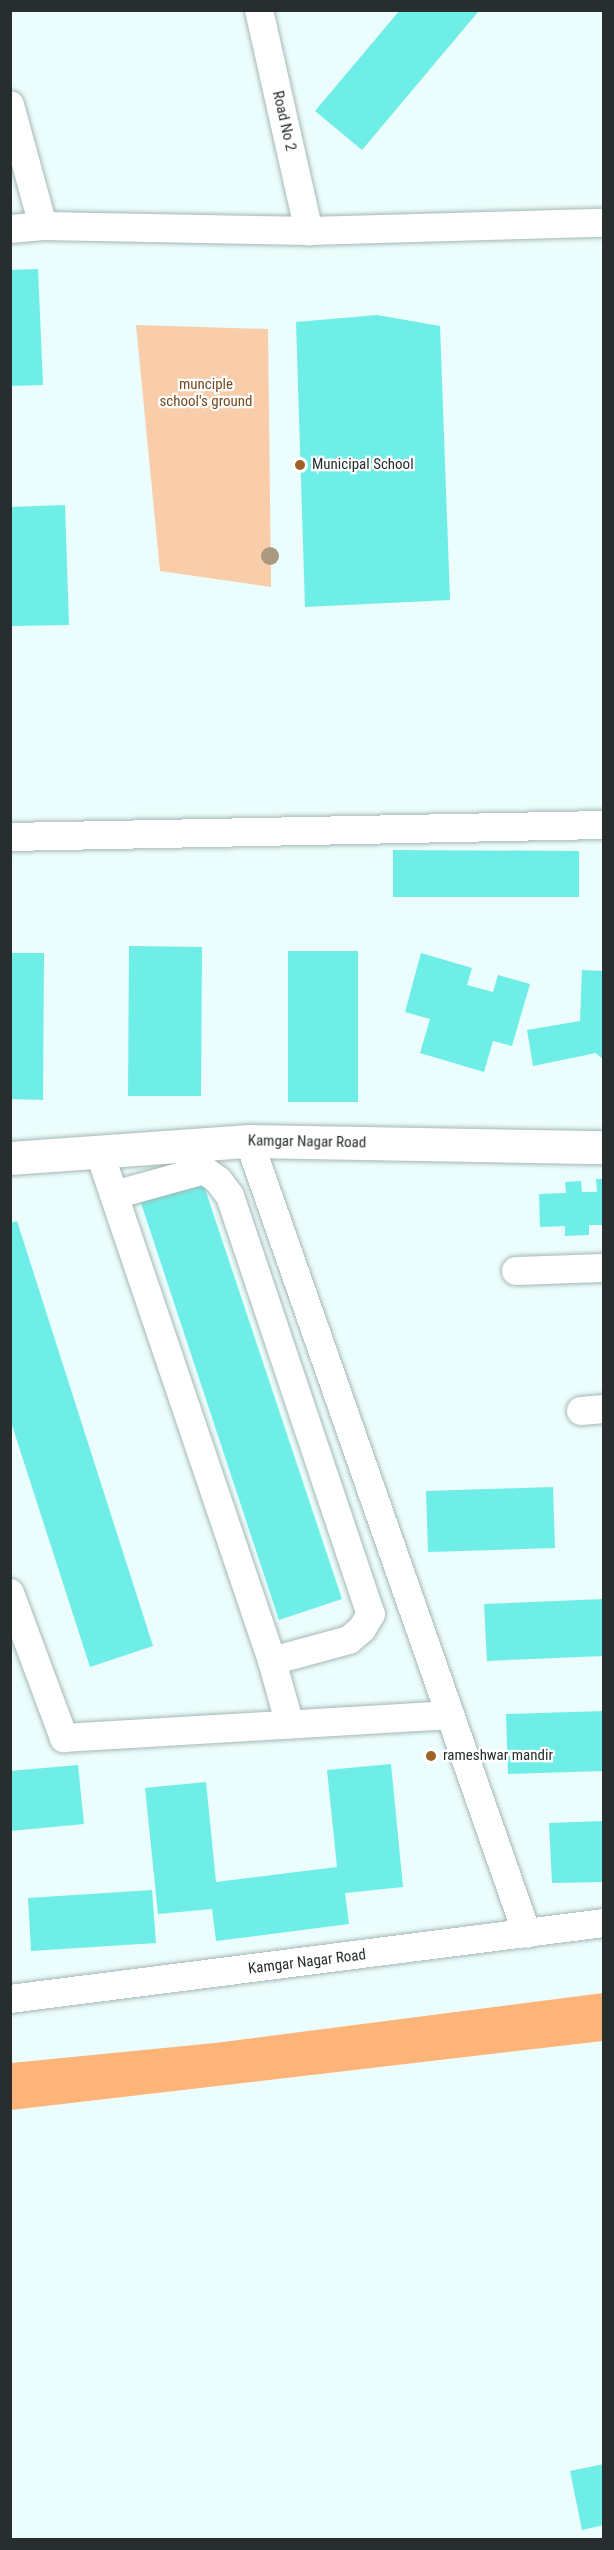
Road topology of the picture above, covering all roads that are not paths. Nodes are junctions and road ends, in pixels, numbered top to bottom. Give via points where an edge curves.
1 (259, 10) edge
2 (11, 110) edge
3 (603, 223) edge
4 (43, 226) junction
5 (10, 230) edge
6 (309, 231) junction
7 (603, 825) edge
8 (10, 837) edge
9 (249, 1140) junction
10 (603, 1147) edge
11 (99, 1151) junction
12 (10, 1158) edge
13 (114, 1195) junction
14 (603, 1268) edge
15 (516, 1271) dead end
16 (10, 1593) edge
17 (272, 1661) junction
18 (450, 1715) junction
19 (290, 1725) junction
20 (603, 1923) edge
21 (527, 1934) junction
22 (10, 1999) edge

1 - 6 street, Road No 2
2 - 4 street
3 - 6 street
4 - 5 street
4 - 6 street
7 - 8 street
9 - 10 street, Kamgar Nagar Road
9 - 11 street, Kamgar Nagar Road
9 - 18 street
11 - 12 street, Kamgar Nagar Road
11 - 13 street
13 - 17 street
13 - 17 street via 204,1170 230,1196 371,1614 349,1640
14 - 15 street
16 - 19 street via 64,1738
17 - 19 street
18 - 19 street
18 - 21 street
20 - 21 street, Kamgar Nagar Road
21 - 22 street, Kamgar Nagar Road

